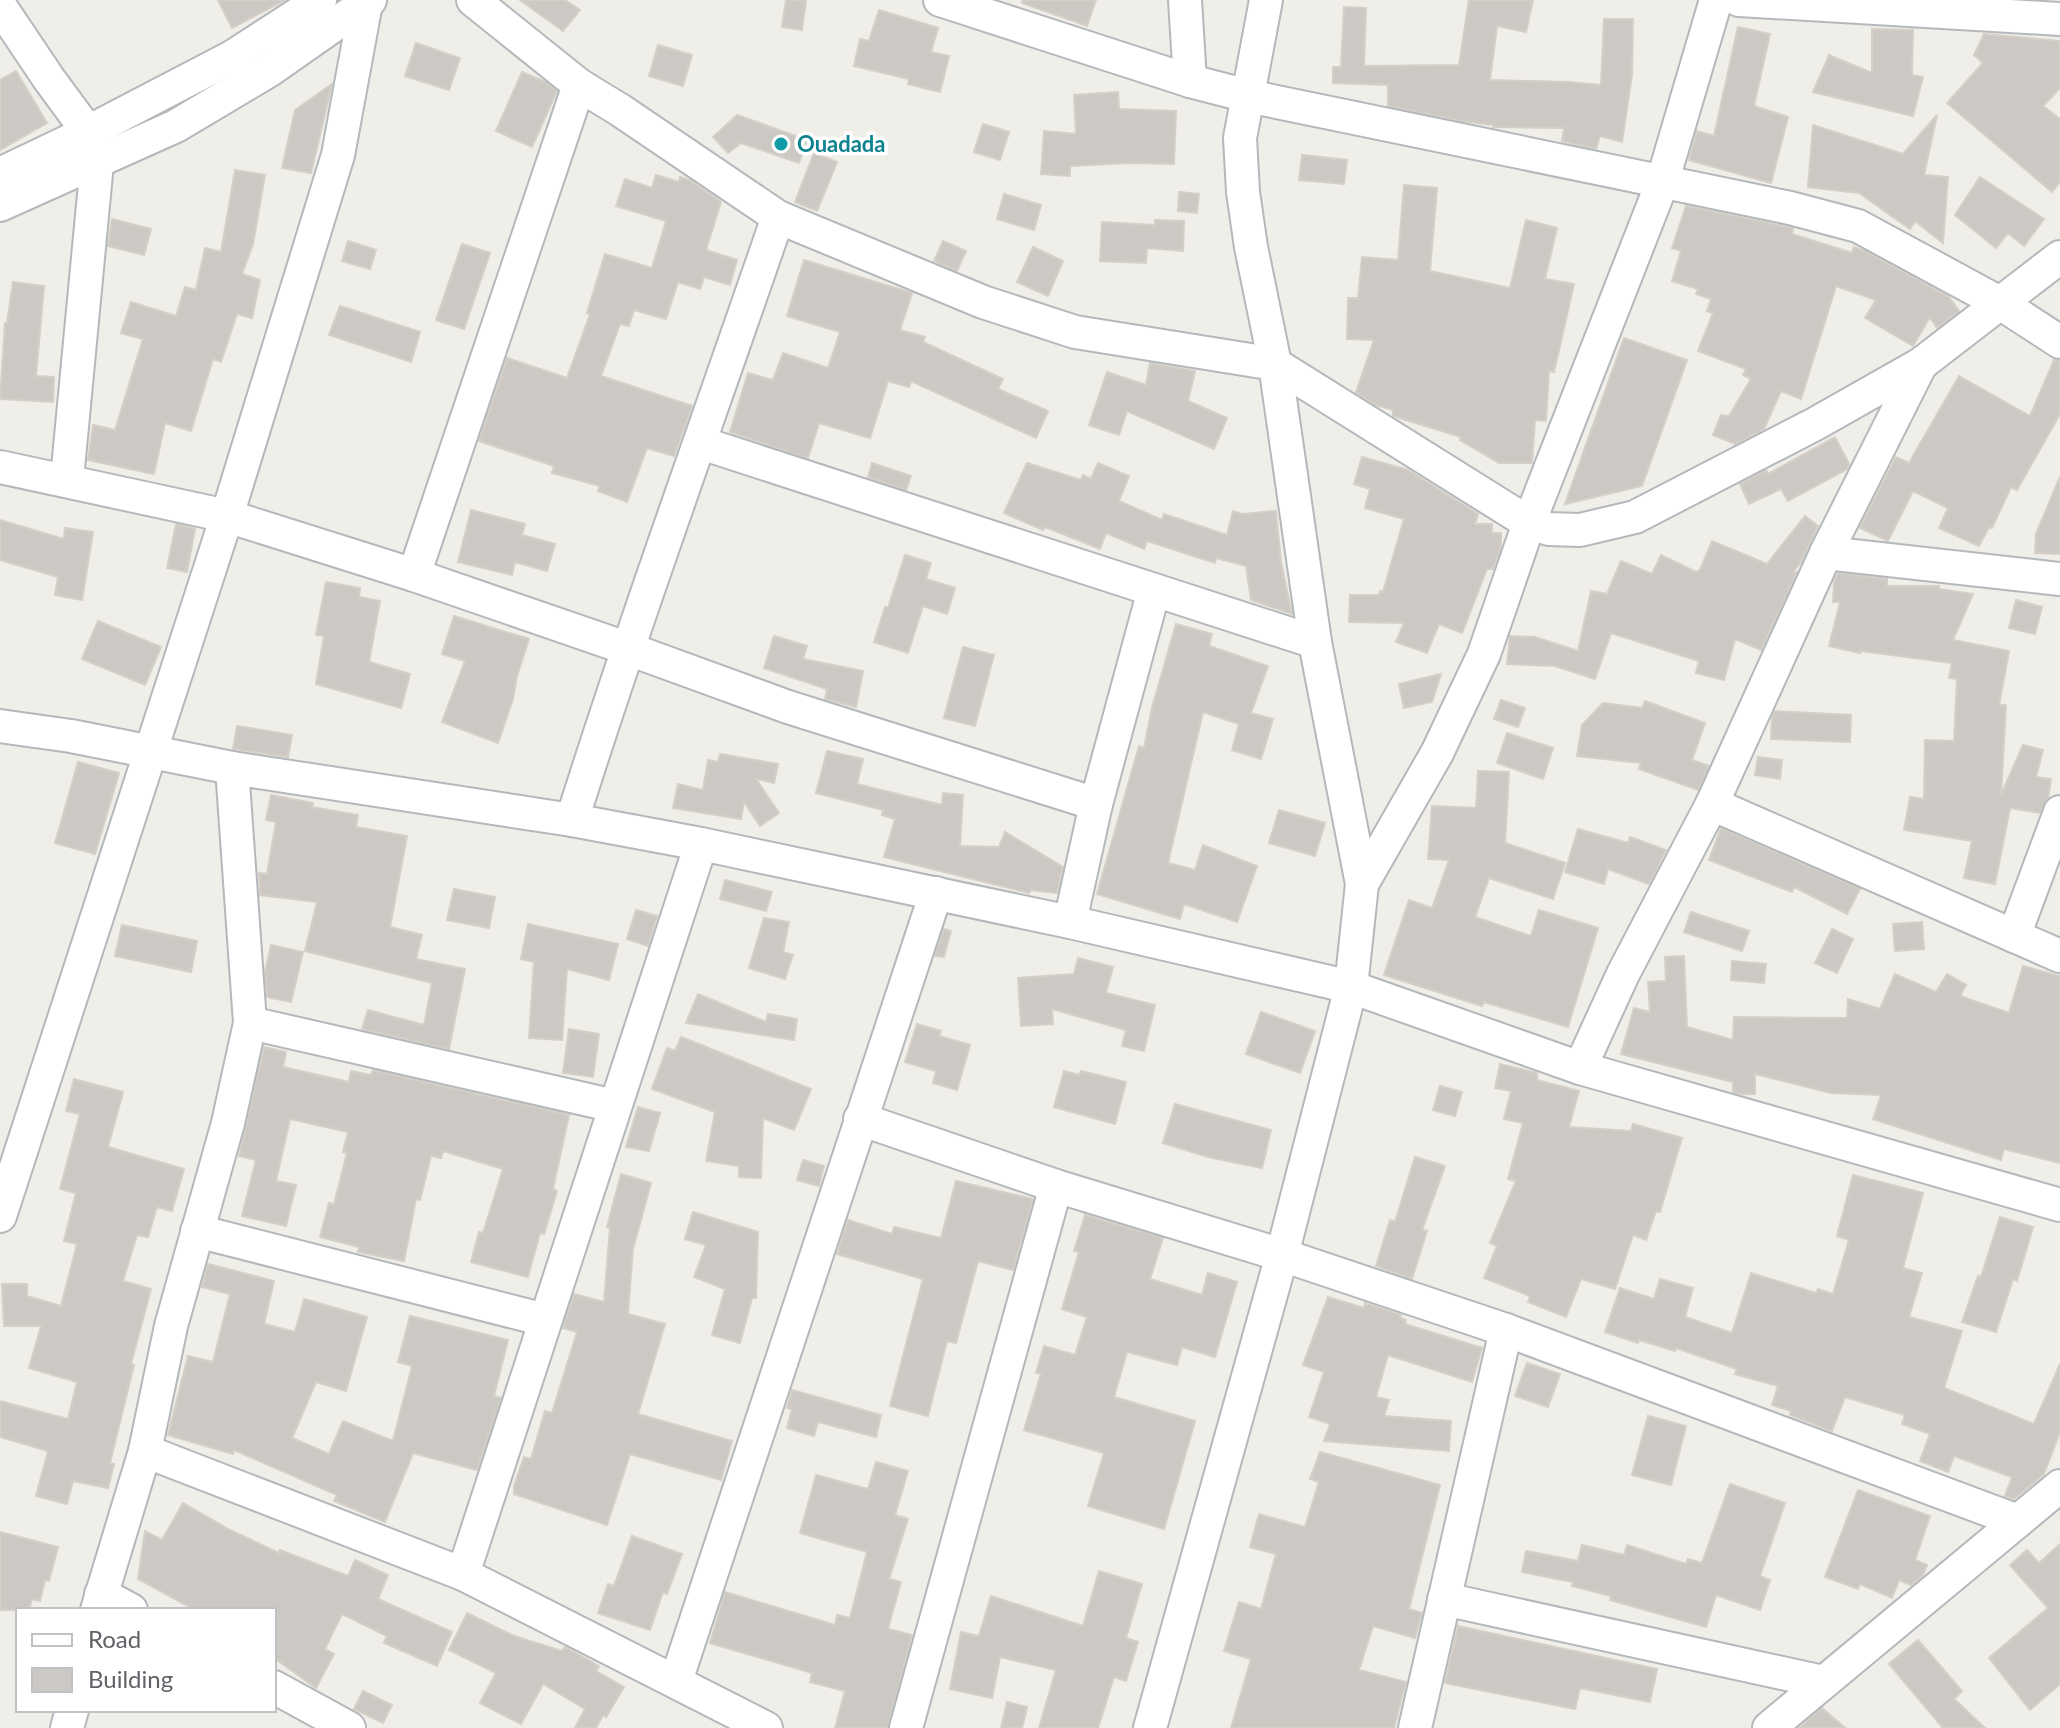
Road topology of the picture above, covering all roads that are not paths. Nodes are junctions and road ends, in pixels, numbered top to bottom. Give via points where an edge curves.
1 (320, 0) edge
2 (473, 0) edge
3 (940, 0) edge
4 (1185, 0) edge
5 (1266, 0) edge
6 (1716, 0) edge
7 (1739, 0) edge
8 (368, 1) edge
9 (0, 6) edge
10 (2060, 19) edge
11 (1190, 81) junction
12 (579, 85) junction
13 (1248, 96) junction
14 (88, 132) junction
15 (97, 163) junction
16 (0, 174) edge
17 (1662, 183) junction
18 (0, 205) edge
19 (778, 217) junction
20 (2060, 257) edge
21 (2000, 303) junction
22 (2060, 342) edge
23 (1275, 364) junction
24 (1921, 364) junction
25 (701, 443) junction
26 (0, 467) edge
27 (67, 479) junction
28 (227, 516) junction
29 (1529, 523) junction
30 (1826, 553) junction
31 (414, 575) junction
32 (2060, 579) edge
33 (1154, 590) junction
34 (1315, 642) junction
35 (626, 648) junction
36 (0, 726) edge
37 (149, 753) junction
38 (232, 768) junction
39 (1096, 804) junction
40 (1712, 804) junction
41 (2060, 812) edge
42 (572, 820) junction
43 (701, 844) junction
44 (1362, 884) junction
45 (936, 893) junction
46 (1070, 922) junction
47 (2014, 936) junction
48 (2060, 956) edge
49 (1351, 987) junction
50 (250, 1023) junction
51 (1580, 1068) junction
52 (615, 1106) junction
53 (860, 1119) junction
54 (1056, 1186) junction
55 (2060, 1205) edge
56 (0, 1216) edge
57 (197, 1231) junction
58 (1282, 1255) junction
59 (545, 1320) junction
60 (1506, 1330) junction
61 (145, 1451) junction
62 (2060, 1486) edge
63 (2018, 1521) junction
64 (463, 1574) junction
65 (1444, 1599) junction
66 (99, 1602) edge
67 (123, 1608) edge
68 (676, 1681) junction
69 (1823, 1682) junction
70 (276, 1688) edge
71 (349, 1728) edge
72 (766, 1728) edge
73 (906, 1728) edge
74 (1150, 1728) edge
75 (1415, 1728) edge
76 (1769, 1728) edge

1 - 14 street via 232,57
2 - 12 street
3 - 11 street
4 - 11 street
5 - 13 street
6 - 17 street
7 - 10 street
8 - 15 street via 270,70 176,126
8 - 28 street via 338,155
9 - 14 street
11 - 13 street
12 - 19 street
12 - 31 street
13 - 17 street
13 - 23 street via 1240,138 1243,192
14 - 16 street
15 - 18 street
15 - 27 street
17 - 21 street via 1858,226
17 - 29 street
19 - 23 street via 983,302 1075,332
19 - 25 street
20 - 21 street
21 - 22 street
21 - 24 street
23 - 29 street
23 - 34 street
24 - 29 street via 1635,517 1580,530
24 - 30 street
25 - 33 street
25 - 35 street
26 - 27 street
27 - 28 street
28 - 31 street
28 - 37 street
29 - 44 street via 1484,654 1437,753
30 - 32 street
30 - 40 street
31 - 35 street
33 - 34 street
33 - 39 street
34 - 44 street
35 - 39 street via 801,712
35 - 42 street
36 - 37 street
37 - 38 street
37 - 56 street
38 - 42 street
38 - 50 street
39 - 46 street
40 - 47 street
40 - 51 street
41 - 47 street
42 - 43 street
43 - 45 street
43 - 52 street
44 - 49 street
45 - 46 street
45 - 53 street
46 - 49 street
47 - 48 street
49 - 51 street
49 - 58 street
50 - 52 street
50 - 57 street
51 - 55 street
52 - 59 street
53 - 54 street
53 - 68 street
54 - 58 street
54 - 73 street
57 - 59 street
57 - 61 street
58 - 60 street
58 - 74 street
59 - 64 street
60 - 63 street
60 - 65 street
61 - 64 street
61 - 66 street
62 - 63 street
63 - 69 street
64 - 68 street
65 - 69 street
65 - 75 street
66 - 67 street
68 - 72 street
69 - 76 street
70 - 71 street

